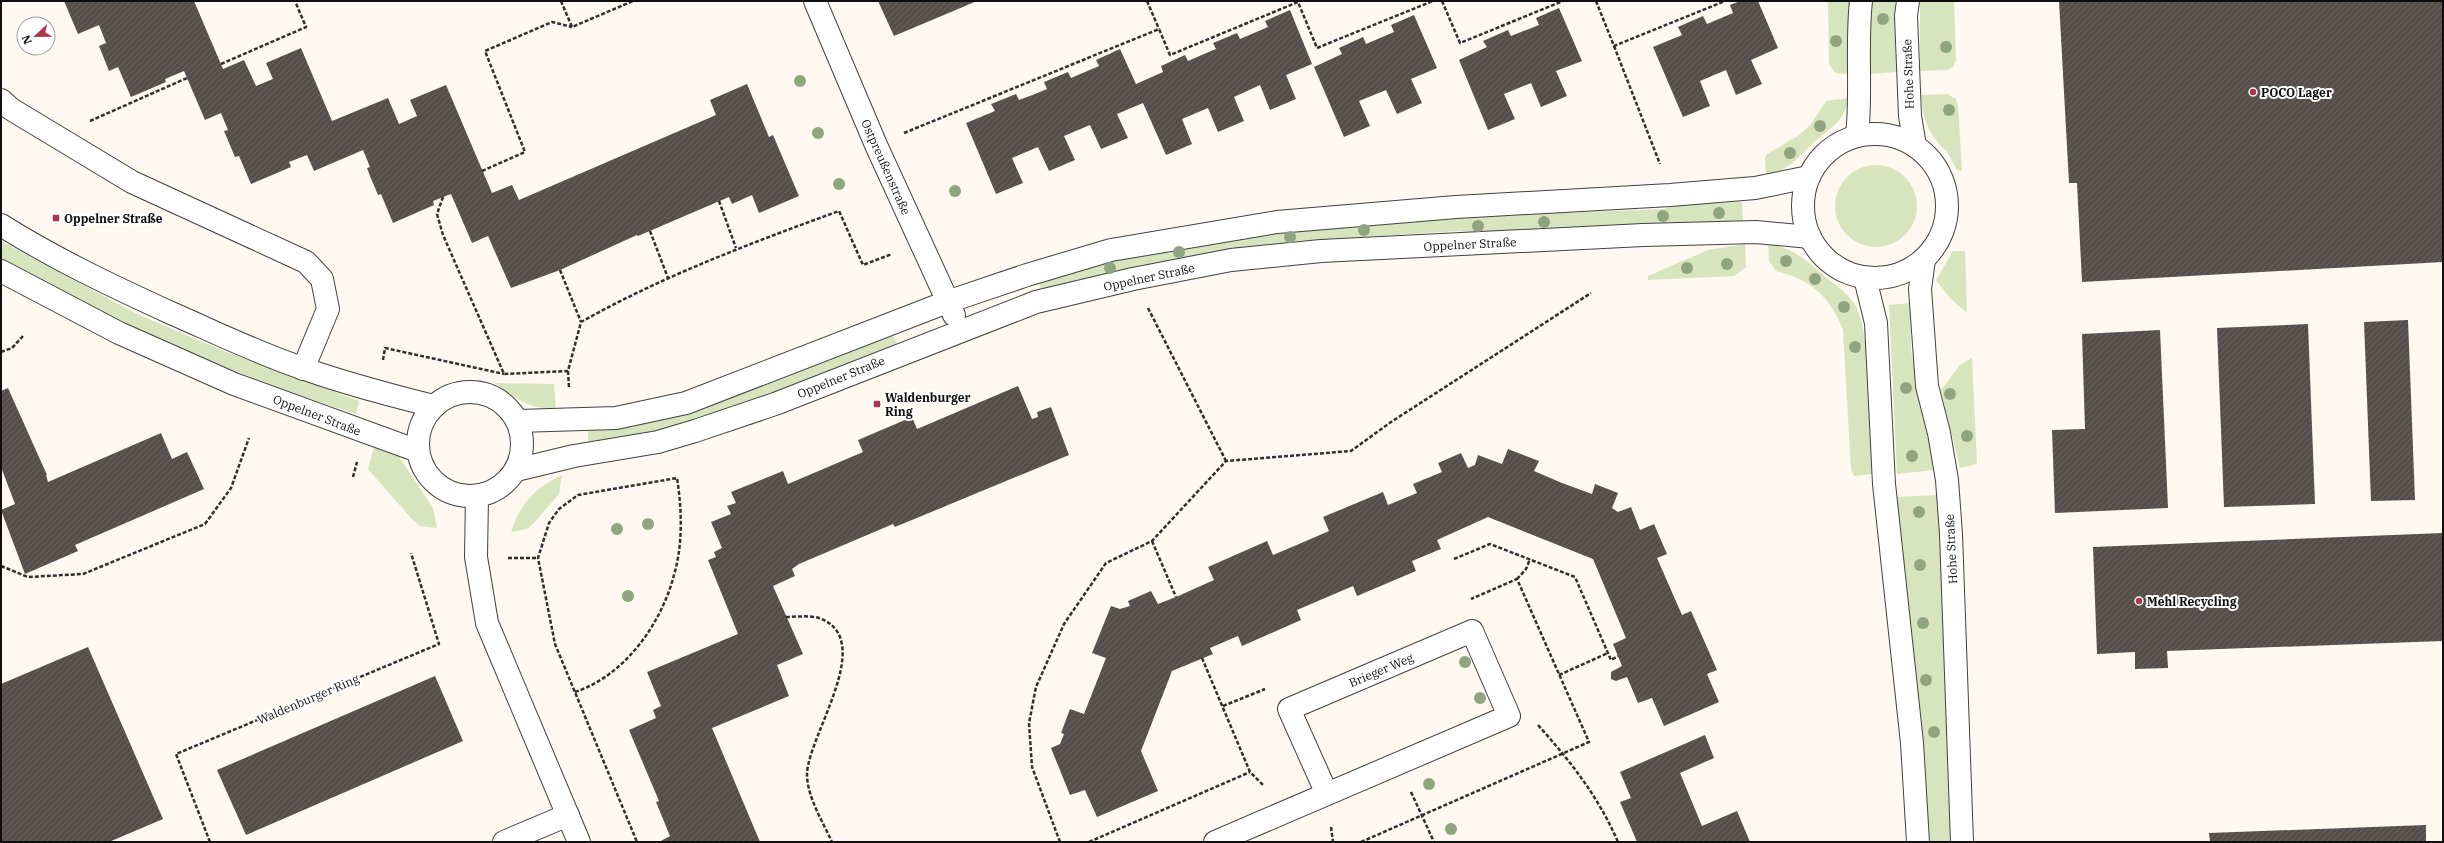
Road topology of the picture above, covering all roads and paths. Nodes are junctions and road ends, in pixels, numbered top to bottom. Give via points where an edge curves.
1 (295, 1) edge
2 (561, 1) edge
3 (633, 1) edge
4 (815, 1) edge
5 (1147, 1) edge
6 (1433, 1) edge
7 (1442, 1) edge
8 (1562, 1) edge
9 (1596, 1) edge
10 (1725, 1) edge
11 (1861, 1) edge
12 (1908, 1) edge
13 (572, 28) junction
14 (1159, 29) junction
15 (1614, 46) junction
16 (221, 64) dead end
17 (187, 78) dead end
18 (1, 100) edge
19 (56, 135) junction
20 (1857, 136) junction
21 (876, 145) junction
22 (1915, 146) junction
23 (482, 171) dead end
24 (1809, 177) junction
25 (1670, 195) junction
26 (443, 197) dead end
27 (719, 201) dead end
28 (1, 225) edge
29 (650, 231) dead end
30 (1810, 237) junction
31 (920, 243) junction
32 (736, 248) junction
33 (1924, 259) junction
34 (560, 270) dead end
35 (1, 271) edge
36 (668, 278) junction
37 (1865, 278) junction
38 (1133, 279) junction
39 (1591, 293) dead end
40 (947, 302) junction
41 (581, 322) junction
42 (961, 330) junction
43 (23, 336) dead end
44 (1, 352) edge
45 (304, 369) junction
46 (433, 406) junction
47 (518, 421) junction
48 (249, 438) dead end
49 (418, 451) junction
50 (1226, 461) junction
51 (516, 470) junction
52 (477, 496) junction
53 (1152, 541) junction
54 (411, 553) dead end
55 (1530, 559) junction
56 (1454, 560) dead end
57 (1, 566) edge
58 (1517, 579) dead end
59 (1176, 597) dead end
60 (786, 617) dead end
61 (1608, 653) junction
62 (1618, 656) dead end
63 (1202, 658) dead end
64 (1559, 675) dead end
65 (575, 692) junction
66 (1509, 716) junction
67 (1399, 764) junction
68 (1250, 772) junction
69 (1326, 794) junction
70 (1288, 811) junction
71 (568, 815) junction
72 (210, 842) edge
73 (504, 842) edge
74 (579, 842) edge
75 (637, 842) edge
76 (832, 842) edge
77 (1060, 842) edge
78 (1089, 842) edge
79 (1215, 842) edge
80 (1434, 842) edge
81 (1618, 842) edge
82 (1918, 842) edge
83 (1962, 842) edge

1 - 16 path via 306,27
2 - 13 path
3 - 13 path
4 - 21 street, Ostpreußenstraße
5 - 14 path
6 - 14 path via 1317,48 1298,2 1170,55
7 - 8 path via 1460,43
9 - 15 path
10 - 15 path
11 - 20 street via 1860,114
12 - 22 street, Hohe Straße via 1906,16 1910,116
13 - 23 path via 552,22 485,51 525,152
14 - 21 path
15 - 25 path
17 - 19 path
18 - 19 street via 11,109
19 - 45 street via 132,182 306,262 322,279 328,309
20 - 22 street via 1877,134 1896,137
20 - 24 street via 1837,145 1826,154
21 - 31 street, Ostpreußenstraße
22 - 33 street via 1930,158 1940,174 1946,192 1947,211 1944,229 1936,246
24 - 25 street via 1755,188
24 - 30 street via 1804,197 1804,217
25 - 40 street via 1456,207 1277,222 1111,250
26 - 41 path via 437,214 443,235 504,374 568,371
27 - 32 path
28 - 45 street via 43,251 110,285
29 - 36 path
30 - 37 street via 1823,256 1843,270
30 - 38 street, Oppelner Straße via 1756,232 1643,235 1321,251 1231,260
31 - 32 path via 863,265 839,211
31 - 40 street, Ostpreußenstraße
32 - 36 path
33 - 37 street via 1911,269 1896,275
33 - 83 street, Hohe Straße via 1920,289 1927,386 1947,480
34 - 41 path
35 - 49 street, Oppelner Straße via 119,333 234,384
36 - 41 path
37 - 82 street via 1876,324 1884,484 1912,744
38 - 42 street, Oppelner Straße via 1036,302
38 - 50 path
39 - 50 path via 1391,422 1351,451
40 - 42 street, Ostpreußenstraße
40 - 47 street via 686,403 616,418
42 - 51 street, Oppelner Straße via 775,404 694,431 658,442 574,456
43 - 44 path via 12,348
45 - 46 street
46 - 47 street via 447,396 463,391 480,392 495,398 508,408
46 - 49 street via 418,434
47 - 51 street via 522,449
48 - 57 path via 231,488 205,524 83,574 28,577
49 - 52 street via 423,466 432,480 445,490 460,495
50 - 53 path
51 - 52 street via 506,482 492,491
52 - 71 street via 476,557 487,623
53 - 59 path
53 - 77 path via 1106,563 1064,624 1036,688 1029,723 1032,767
54 - 72 path, Waldenburger Ring via 439,644 176,754
55 - 56 path via 1490,544
55 - 58 path via 1526,569
55 - 61 path via 1575,577
60 - 76 path via 819,618 837,629 843,648 842,671 811,755 807,773 808,788
61 - 62 path via 1611,660
61 - 64 path
63 - 68 path
65 - 65 path via 555,644 538,558 549,523 559,509 578,495 677,478 681,538 674,576 661,609 643,639 620,668 588,688
65 - 75 path
66 - 67 street
66 - 69 street, Brieger Weg via 1472,631 1289,709
66 - 81 path via 1538,725 1570,760 1606,814
67 - 69 street
67 - 80 path
68 - 70 path
68 - 78 path
69 - 70 street
70 - 79 street
71 - 73 street
71 - 74 street

